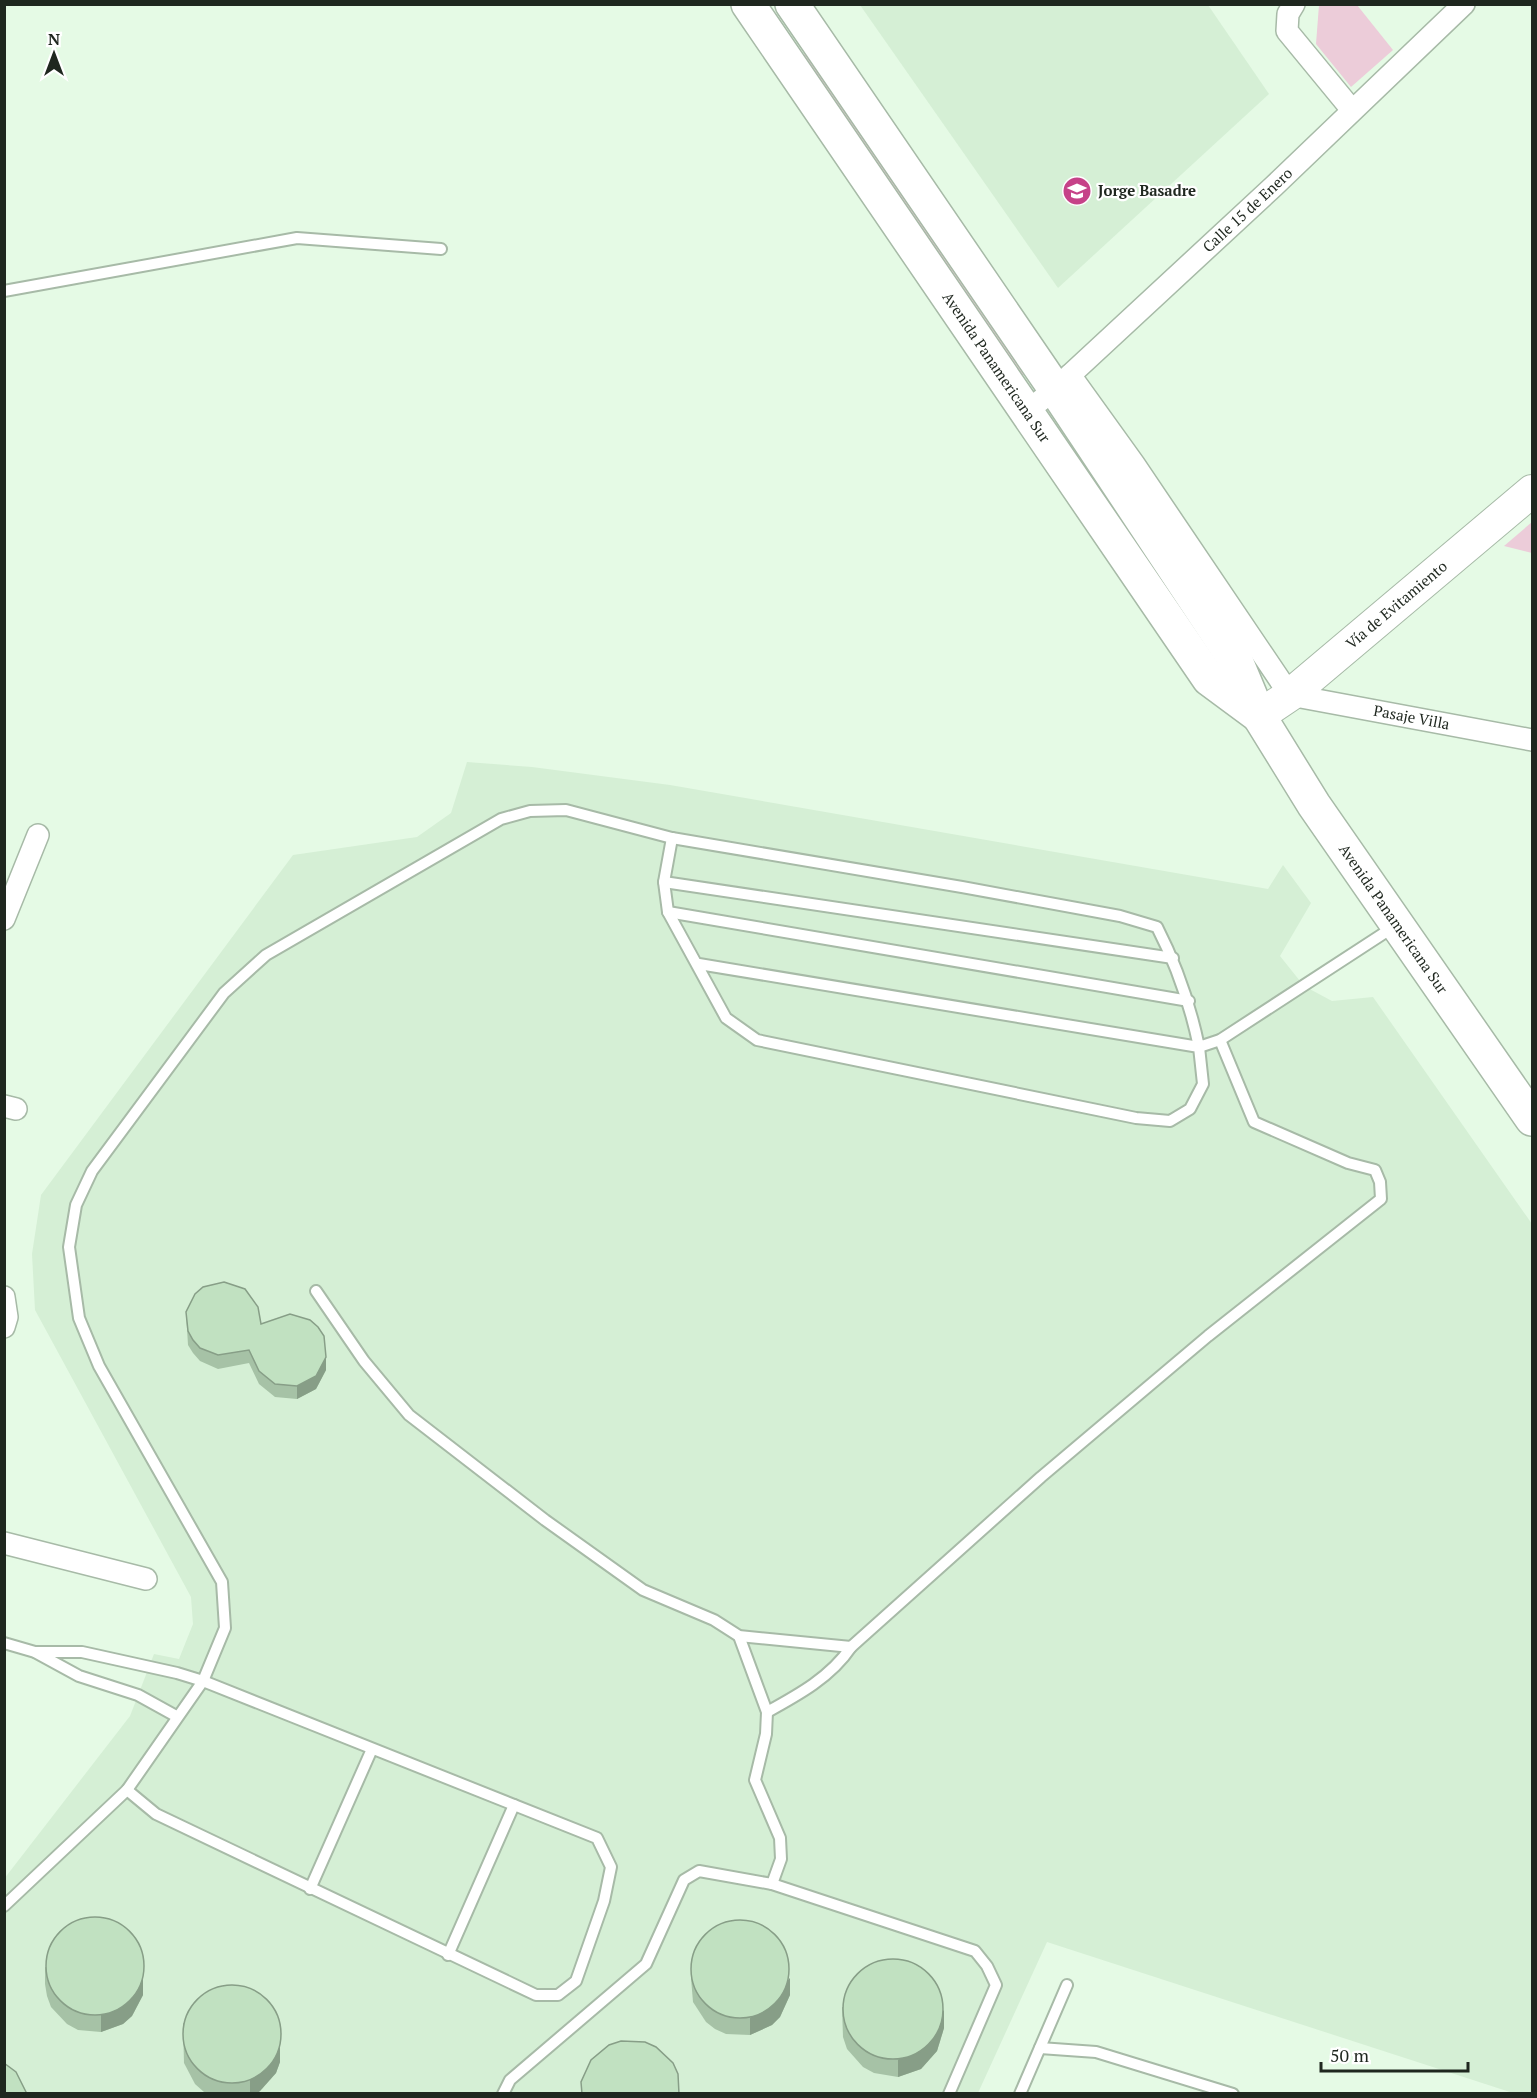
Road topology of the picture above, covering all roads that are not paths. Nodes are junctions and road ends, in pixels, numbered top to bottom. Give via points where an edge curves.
1 (748, 4) edge
2 (792, 4) edge
3 (1294, 4) edge
4 (1464, 4) edge
5 (1352, 110) junction
6 (441, 249) dead end
7 (4, 291) edge
8 (1063, 382) junction
9 (1026, 412) junction
10 (1533, 491) edge
11 (1290, 695) junction
12 (1259, 716) junction
13 (1533, 740) edge
14 (38, 835) dead end
15 (672, 838) junction
16 (664, 882) junction
17 (668, 912) junction
18 (4, 919) edge
19 (1396, 926) junction
20 (1173, 958) junction
21 (699, 964) junction
22 (1189, 1001) junction
23 (1220, 1040) junction
24 (1199, 1047) junction
25 (1533, 1119) edge
26 (316, 1291) dead end
27 (4, 1297) edge
28 (4, 1328) edge
29 (4, 1543) edge
30 (146, 1579) dead end
31 (739, 1636) junction
32 (4, 1643) edge
33 (851, 1647) junction
34 (35, 1652) junction
35 (203, 1681) junction
36 (767, 1712) junction
37 (176, 1716) junction
38 (372, 1749) junction
39 (127, 1790) junction
40 (514, 1804) junction
41 (772, 1884) junction
42 (310, 1889) junction
43 (4, 1906) edge
44 (448, 1955) junction
45 (1068, 1985) dead end
46 (1040, 2048) junction
47 (503, 2094) edge
48 (949, 2094) edge
49 (1020, 2094) edge
50 (1233, 2094) edge

1 - 9 main road, Avenida Panamericana Sur
2 - 8 main road, Avenida Panamericana Sur
3 - 5 street via 1288,14 1287,31
4 - 5 street, Calle 15 de Enero
5 - 8 street, Calle 15 de Enero
6 - 7 lane via 297,238
8 - 9 street, Calle 15 de Enero
8 - 11 street, Avenida Panamericana Sur via 1134,464
8 - 12 main road, Avenida Panamericana Sur via 1238,663
9 - 12 main road, Avenida Panamericana Sur via 1209,679
10 - 11 main road, Vía de Evitamiento
11 - 12 main road, Vía de Evitamiento
11 - 13 street, Pasaje Villa
12 - 19 main road, Avenida Panamericana Sur
14 - 18 street
15 - 16 lane
15 - 20 lane via 1120,916 1157,927
15 - 35 lane via 566,810 530,811 501,819 266,955 224,993 92,1172 76,1205 69,1247 79,1318 99,1366 222,1582 225,1628
16 - 17 lane
16 - 20 lane
17 - 21 lane
17 - 22 lane
19 - 23 lane
19 - 25 main road, Avenida Panamericana Sur
20 - 22 lane
21 - 24 lane
21 - 24 lane via 726,1018 757,1040 1136,1118 1170,1121 1190,1109 1203,1084
22 - 24 lane
23 - 24 lane
23 - 33 lane via 1254,1122 1348,1163 1375,1170 1381,1199 1208,1336 1041,1477
26 - 31 lane via 364,1361 410,1415 643,1590 714,1620
27 - 28 street
29 - 30 street
31 - 33 lane
31 - 36 lane
32 - 34 lane
33 - 36 lane via 806,1691
34 - 35 lane via 82,1652
34 - 37 lane via 79,1676 138,1695
35 - 37 lane
35 - 38 lane
36 - 41 lane via 755,1780 780,1838 781,1859
37 - 39 lane
38 - 40 lane
38 - 42 lane
39 - 42 lane via 156,1814
39 - 43 lane
40 - 44 lane
40 - 44 lane via 597,1838 611,1868 604,1901 576,1981 558,1995 536,1995
41 - 47 lane via 699,1871 691,1874 684,1880 645,1964 510,2080
41 - 48 lane via 975,1951 996,1985
42 - 44 lane
45 - 46 lane
46 - 49 lane
46 - 50 lane via 1096,2052

